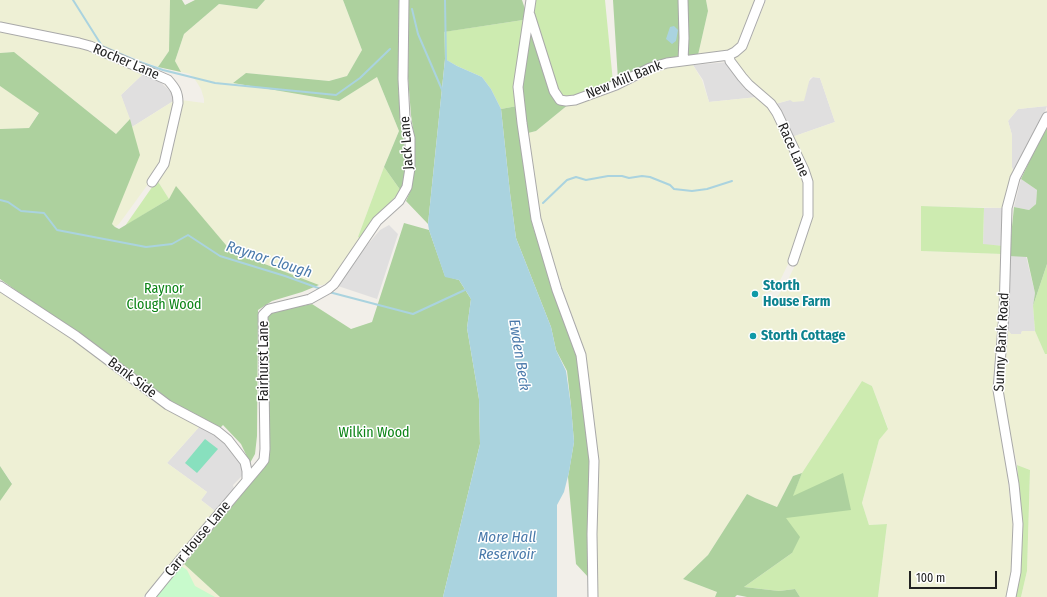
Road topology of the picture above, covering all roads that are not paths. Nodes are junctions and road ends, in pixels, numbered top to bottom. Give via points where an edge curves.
1 (404, 0) edge
2 (526, 0) edge
3 (531, 0) edge
4 (683, 0) edge
5 (760, 0) edge
6 (529, 11) junction
7 (0, 27) edge
8 (729, 55) junction
9 (683, 61) junction
10 (1047, 117) edge
11 (152, 182) dead end
12 (793, 261) dead end
13 (0, 286) edge
14 (331, 287) joint
15 (247, 480) junction
16 (150, 597) edge
17 (593, 597) edge
18 (1011, 597) edge

1 - 14 street, Jack Lane via 403,79 405,118 410,138 407,187 399,201 377,221
2 - 6 street, New Mill Bank
3 - 6 street
4 - 9 street
5 - 8 street via 742,46
6 - 9 street, New Mill Bank via 554,91 560,100 575,100 616,85 650,68
6 - 17 street via 518,87 536,218 557,290 581,355 594,461
7 - 11 street, Rocher Lane via 90,46 168,80 174,86 178,102 164,164
8 - 9 street, New Mill Bank
8 - 12 street, Race Lane via 730,61 742,77 771,104 808,182 808,216
10 - 18 street, Sunny Bank Road via 1015,178 1007,208 998,390 1018,524 1016,572
13 - 15 street, Bank Side via 76,336 168,404 217,431 228,440 245,462
14 - 15 street, Fairhurst Lane via 310,299 269,309 263,315 264,456 261,464
15 - 16 street, Carr House Lane

